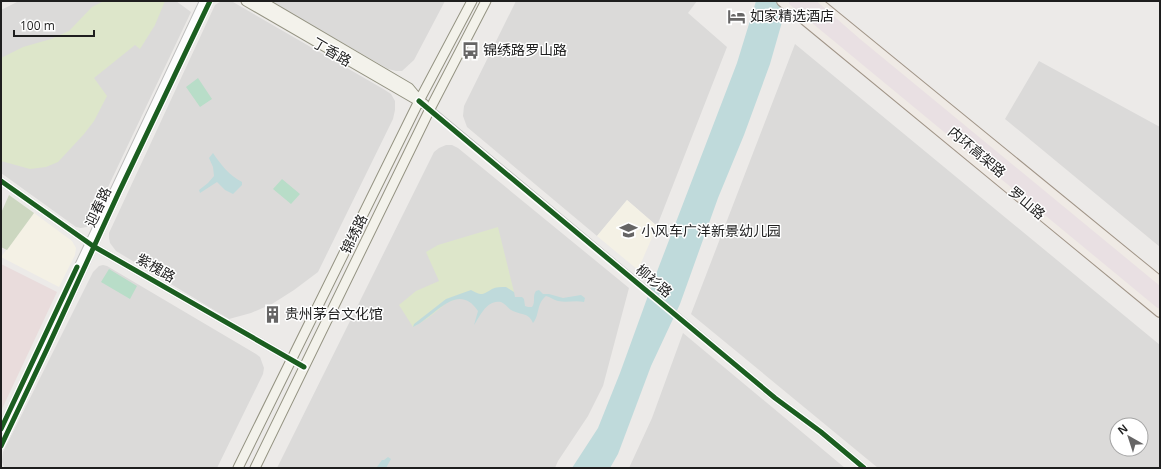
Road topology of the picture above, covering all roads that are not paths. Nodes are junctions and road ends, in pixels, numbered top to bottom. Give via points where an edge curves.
1 (203, 1) edge
2 (210, 1) edge
3 (246, 1) edge
4 (260, 1) edge
5 (472, 1) edge
6 (486, 1) edge
7 (782, 1) edge
8 (794, 1) edge
9 (808, 1) edge
10 (816, 1) edge
11 (840, 49) junction
12 (880, 53) junction
13 (419, 101) junction
14 (430, 109) junction
15 (1, 181) edge
16 (1025, 187) junction
17 (91, 245) junction
18 (1160, 282) edge
19 (1160, 293) edge
20 (1160, 303) edge
21 (1160, 312) edge
22 (291, 360) junction
23 (304, 367) junction
24 (1, 429) edge
25 (1, 446) edge
26 (238, 468) edge
27 (256, 468) edge
28 (864, 468) edge

1 - 17 street, 迎春路
2 - 17 street, 迎春路
3 - 13 main road, 丁香路
4 - 13 main road, 丁香路 via 409,88
5 - 13 main road, 锦绣路
6 - 14 main road, 锦绣路
7 - 11 main road, 罗山路
8 - 16 highway, 内环高架路
9 - 16 highway, 内环高架路
10 - 12 main road, 罗山路
11 - 16 highway
11 - 21 main road, 罗山路
12 - 16 highway
12 - 18 main road, 罗山路
13 - 14 main road, 丁香路
13 - 22 main road, 锦绣路
14 - 23 main road, 锦绣路
14 - 28 street, 柳衫路 via 775,398
15 - 17 street, 紫槐路
16 - 19 highway, 内环高架路
16 - 20 highway, 内环高架路
17 - 22 street, 紫槐路
17 - 24 street, 迎春路
17 - 25 street, 迎春路 via 47,349
22 - 23 street, 紫槐路
22 - 26 main road, 锦绣路
23 - 27 main road, 锦绣路

